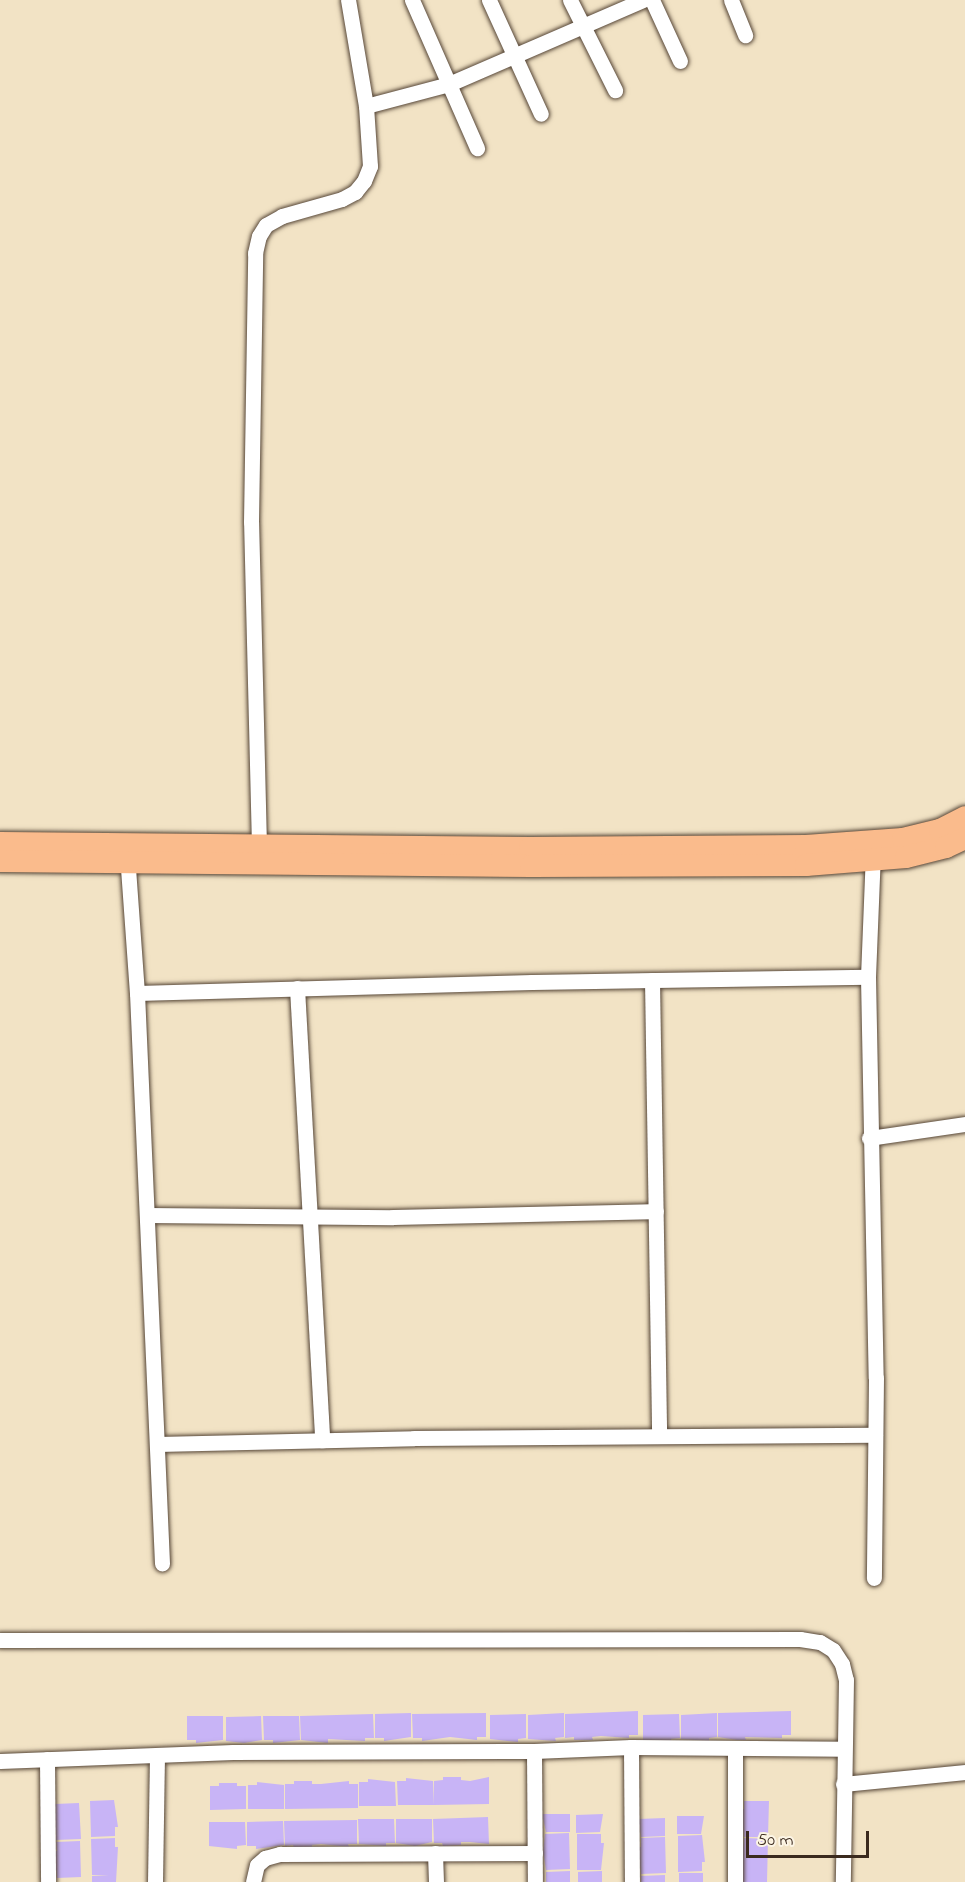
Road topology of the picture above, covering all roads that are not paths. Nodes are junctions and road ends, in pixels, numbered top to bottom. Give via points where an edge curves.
1 (348, 0) edge
2 (412, 0) edge
3 (489, 0) edge
4 (570, 0) edge
5 (643, 0) edge
6 (652, 0) edge
7 (731, 0) edge
8 (582, 27) junction
9 (745, 35) dead end
10 (516, 56) junction
11 (680, 60) dead end
12 (449, 84) junction
13 (615, 90) dead end
14 (366, 106) junction
15 (541, 114) dead end
16 (477, 148) dead end
17 (965, 817) edge
18 (965, 838) edge
19 (0, 843) edge
20 (259, 846) junction
21 (873, 852) junction
22 (127, 854) junction
23 (0, 861) edge
24 (868, 977) junction
25 (652, 980) junction
26 (297, 988) junction
27 (137, 993) junction
28 (965, 1124) edge
29 (869, 1138) junction
30 (656, 1211) junction
31 (147, 1215) junction
32 (310, 1216) junction
33 (876, 1435) junction
34 (659, 1437) junction
35 (322, 1440) junction
36 (156, 1444) junction
37 (162, 1563) dead end
38 (874, 1578) dead end
39 (0, 1640) edge
40 (631, 1747) junction
41 (735, 1749) junction
42 (844, 1749) junction
43 (534, 1751) junction
44 (157, 1755) junction
45 (47, 1759) junction
46 (0, 1761) edge
47 (965, 1772) edge
48 (843, 1784) junction
49 (435, 1853) junction
50 (535, 1853) junction
51 (48, 1882) edge
52 (155, 1882) edge
53 (253, 1882) edge
54 (436, 1882) edge
55 (535, 1882) edge
56 (632, 1882) edge
57 (735, 1882) edge
58 (843, 1882) edge

1 - 14 street
2 - 12 street
3 - 10 street
4 - 8 street
5 - 8 street
6 - 11 street
7 - 9 street
8 - 10 street
8 - 13 street
10 - 12 street
10 - 15 street
12 - 14 street
12 - 16 street
14 - 20 street via 370,166 364,181 342,199 282,216 266,225 255,253 251,522
17 - 21 main road via 940,830
18 - 21 main road via 946,847
19 - 22 main road
20 - 21 main road via 767,847
20 - 22 main road
21 - 22 main road via 696,866
21 - 24 street
22 - 23 main road
22 - 27 street
24 - 25 street
24 - 29 street
25 - 26 street
25 - 30 street
26 - 27 street
26 - 32 street
27 - 31 street
28 - 29 street
29 - 33 street
30 - 32 street
30 - 34 street
31 - 32 street
31 - 36 street
32 - 35 street
33 - 34 street
33 - 38 street
34 - 35 street
35 - 36 street
36 - 37 street
39 - 42 street via 800,1639 819,1642 833,1650 842,1664 846,1680
40 - 41 street
40 - 43 street
40 - 56 street
41 - 42 street
41 - 57 street
42 - 48 street
43 - 44 street
43 - 50 street
44 - 45 street
44 - 52 street
45 - 46 street
45 - 51 street
47 - 48 street
48 - 58 street
49 - 50 street
49 - 53 street via 279,1854 257,1865
49 - 54 street
50 - 55 street

